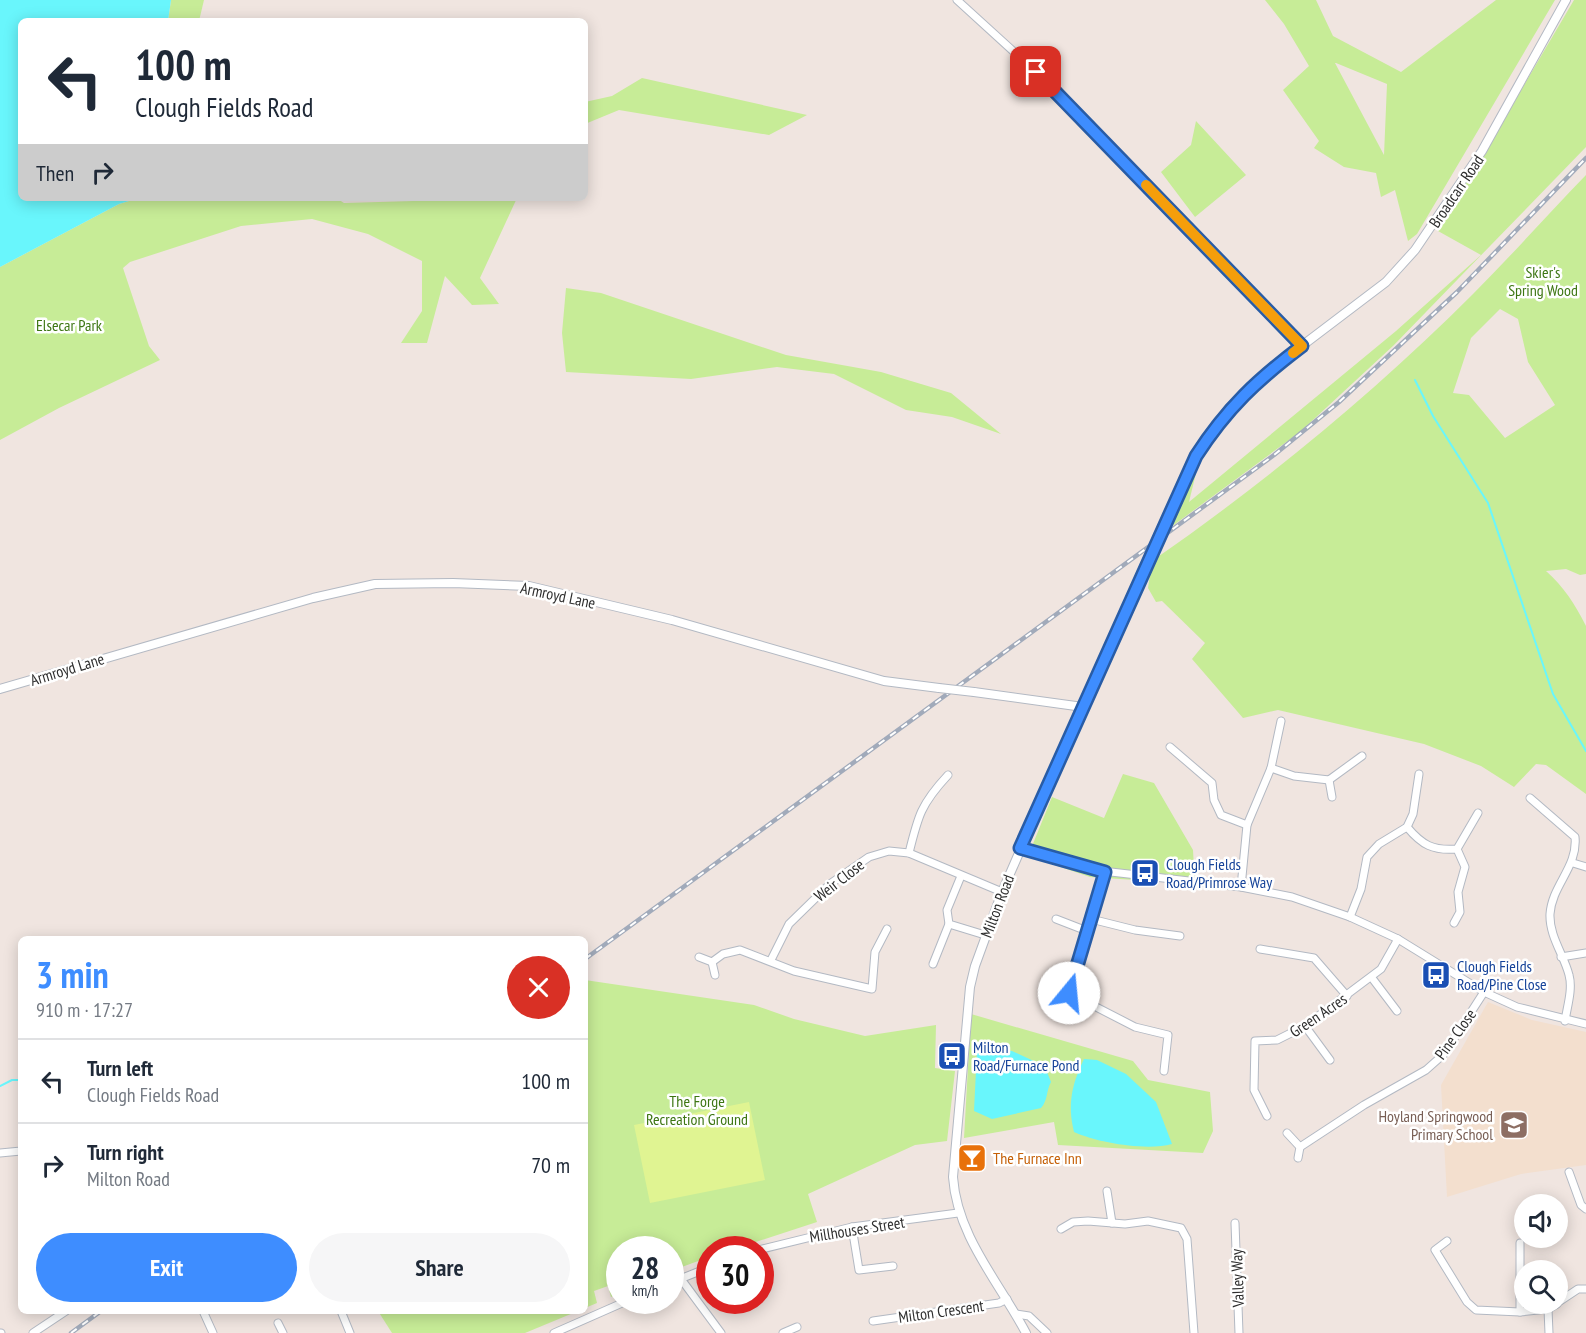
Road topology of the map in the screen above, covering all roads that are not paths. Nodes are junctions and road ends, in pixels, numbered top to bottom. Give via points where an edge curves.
1 (957, 0) edge
2 (1566, 0) edge
3 (1302, 346) junction
4 (0, 689) edge
5 (1083, 707) junction
6 (1281, 722) dead end
7 (1170, 747) dead end
8 (1362, 756) dead end
9 (1271, 768) junction
10 (1419, 774) dead end
11 (948, 776) dead end
12 (1329, 780) junction
13 (1332, 797) dead end
14 (1530, 798) dead end
15 (1478, 813) dead end
16 (1247, 825) junction
17 (1407, 827) junction
18 (1020, 848) junction
19 (1457, 849) junction
20 (909, 853) junction
21 (1573, 863) junction
22 (1586, 867) edge
23 (1105, 872) junction
24 (961, 876) junction
25 (1241, 887) junction
26 (1002, 892) junction
27 (1350, 917) junction
28 (1056, 919) dead end
29 (1092, 919) junction
30 (1454, 923) dead end
31 (949, 924) junction
32 (887, 929) dead end
33 (1087, 931) junction
34 (985, 935) junction
35 (1180, 936) dead end
36 (1398, 939) junction
37 (1260, 949) dead end
38 (1586, 953) edge
39 (699, 957) dead end
40 (1561, 957) junction
41 (771, 960) junction
42 (712, 962) junction
43 (933, 964) dead end
44 (715, 975) dead end
45 (1372, 978) junction
46 (1050, 987) dead end
47 (1484, 992) junction
48 (1069, 993) junction
49 (1347, 996) junction
50 (1397, 1011) dead end
51 (1564, 1021) junction
52 (1586, 1024) edge
53 (1305, 1026) junction
54 (1330, 1059) dead end
55 (1164, 1071) dead end
56 (1268, 1116) dead end
57 (1287, 1134) dead end
58 (1300, 1148) junction
59 (18, 1150) edge
60 (0, 1153) edge
61 (1298, 1158) dead end
62 (1569, 1172) dead end
63 (1107, 1191) dead end
64 (1586, 1209) edge
65 (958, 1214) junction
66 (1112, 1223) junction
67 (1235, 1223) dead end
68 (852, 1227) junction
69 (1061, 1229) dead end
70 (1447, 1241) dead end
71 (774, 1246) edge
72 (893, 1266) dead end
73 (684, 1283) edge
74 (1586, 1289) edge
75 (1568, 1296) edge
76 (1007, 1299) junction
77 (606, 1310) edge
78 (1514, 1312) edge
79 (62, 1314) edge
80 (204, 1314) edge
81 (342, 1314) edge
82 (1016, 1314) junction
83 (1548, 1314) edge
84 (873, 1321) dead end
85 (278, 1323) dead end
86 (796, 1327) dead end
87 (33, 1333) edge
88 (213, 1333) edge
89 (284, 1333) edge
90 (350, 1333) edge
91 (554, 1333) edge
92 (721, 1333) edge
93 (783, 1333) edge
94 (1026, 1333) edge
95 (1047, 1333) edge
96 (1194, 1333) edge
97 (1239, 1333) edge
98 (1549, 1333) edge

1 - 3 street via 1036,72
2 - 3 street, Broadcarr Road via 1482,152 1415,250 1386,282
3 - 5 street, Milton Road, bridge via 1228,410 1196,456
4 - 5 street, Armroyd Lane, bridge via 313,598 375,584 453,583 529,586 672,620 884,681
5 - 18 street, Milton Road
6 - 9 street
7 - 16 street via 1212,783 1221,815
8 - 12 street
9 - 12 street via 1294,776
9 - 16 street
10 - 17 street
11 - 20 street via 927,798
12 - 13 street
14 - 21 street via 1575,837
15 - 19 street
16 - 25 street
17 - 19 street via 1432,849
17 - 27 street via 1379,844 1367,857
18 - 23 street
18 - 26 street, Milton Road
19 - 30 street via 1465,867 1458,892 1460,912
20 - 24 street, Weir Close
20 - 41 street, Weir Close via 889,851 869,857 830,884 789,924
21 - 22 street
21 - 40 street via 1559,884 1550,916
23 - 25 street
23 - 29 street
24 - 26 street, Weir Close
24 - 31 street via 947,910
25 - 27 street via 1292,897
26 - 34 street, Milton Road
27 - 36 street
28 - 33 street
29 - 33 street
29 - 35 street
31 - 34 street
31 - 43 street
32 - 41 street via 875,952 872,989 794,971
33 - 48 street
34 - 65 street, Milton Road via 971,977 966,1021 952,1177
36 - 45 street, Green Acres
36 - 47 street
37 - 49 street via 1314,958
38 - 40 street
39 - 42 street
40 - 51 street via 1570,979
41 - 42 street via 740,950 723,954
42 - 44 street
45 - 49 street, Green Acres
45 - 50 street
46 - 48 street
47 - 51 street
47 - 58 street, Pine Close via 1444,1054 1426,1070
48 - 55 street via 1136,1027 1168,1035
49 - 53 street, Green Acres
51 - 52 street
53 - 54 street
53 - 56 street, Green Acres via 1277,1040 1255,1041 1254,1090
57 - 58 street
58 - 61 street
59 - 60 street
62 - 64 street
63 - 66 street
65 - 68 street, Millhouses Street
65 - 76 street, Milton Road
66 - 69 street via 1073,1222
66 - 96 street via 1148,1221 1181,1228 1187,1239
67 - 97 street, Valley Way
68 - 71 street, Millhouses Street
68 - 72 street via 859,1270
70 - 78 street via 1435,1250 1467,1302 1476,1310
73 - 92 street
74 - 75 street
76 - 82 street, Milton Road
76 - 84 street, Milton Crescent
77 - 91 street
79 - 87 street
80 - 88 street
81 - 90 street
82 - 94 street, Milton Road
82 - 95 street via 1029,1316
83 - 98 street
85 - 89 street
86 - 93 street

